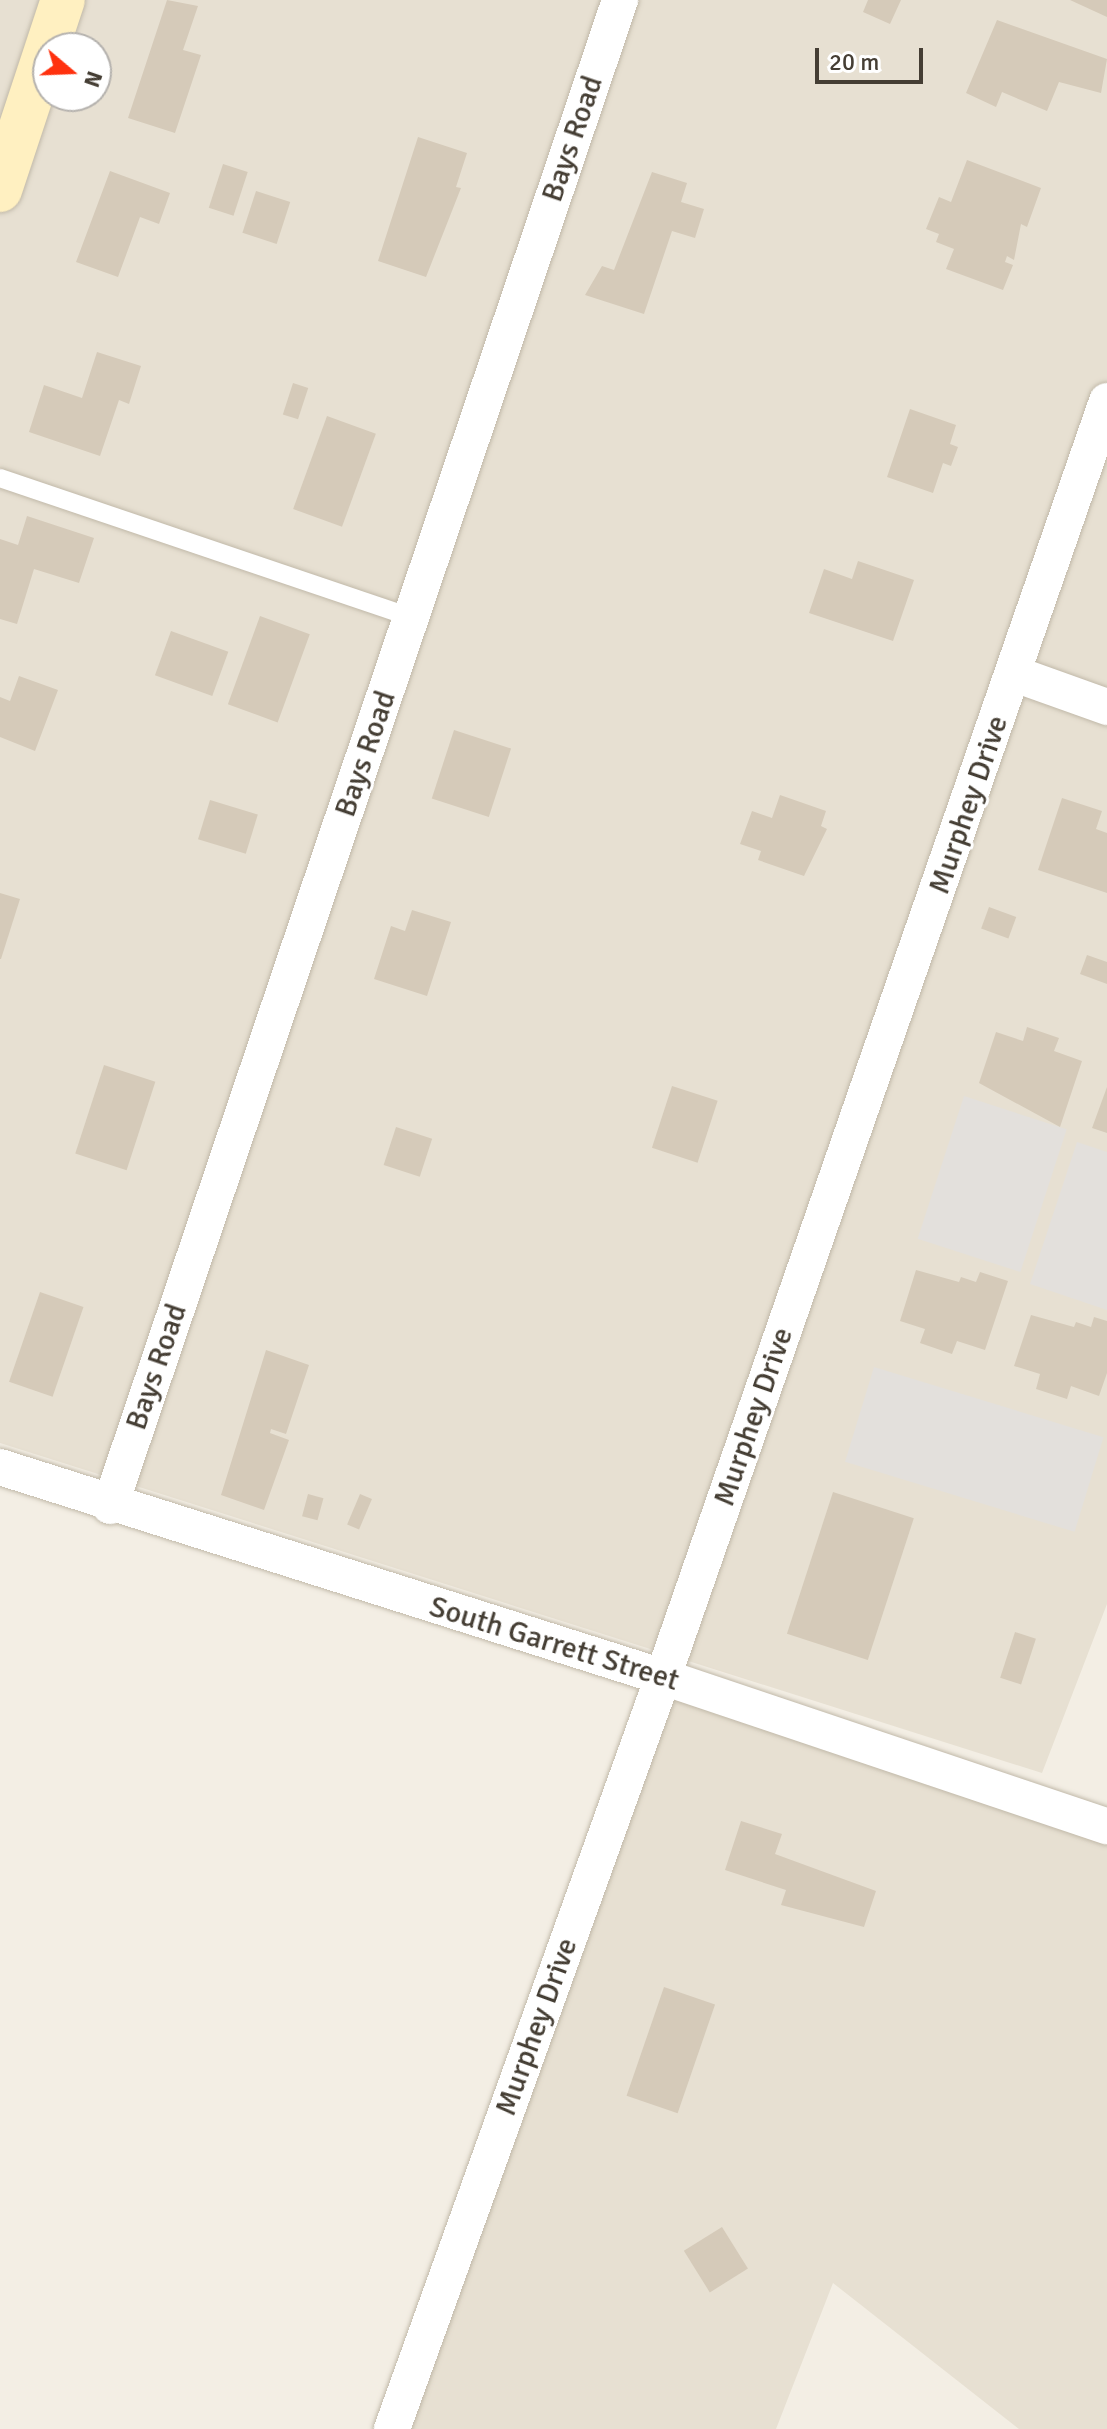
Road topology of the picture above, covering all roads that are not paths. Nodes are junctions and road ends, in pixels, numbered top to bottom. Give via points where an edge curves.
1 (63, 0) edge
2 (620, 0) edge
3 (0, 190) edge
4 (1107, 401) edge
5 (0, 478) edge
6 (413, 618) junction
7 (1015, 674) junction
8 (1107, 707) edge
9 (0, 1467) edge
10 (110, 1506) junction
11 (663, 1677) junction
12 (1107, 1826) edge
13 (392, 2429) edge

1 - 3 street
2 - 6 street, Bays Road
4 - 7 street, Murphey Drive
5 - 6 lane
6 - 10 street, Bays Road
7 - 8 street
7 - 11 street, Murphey Drive
9 - 10 street, South Garrett Street
10 - 11 street, South Garrett Street
11 - 12 street, South Garrett Street
11 - 13 street, Murphey Drive

